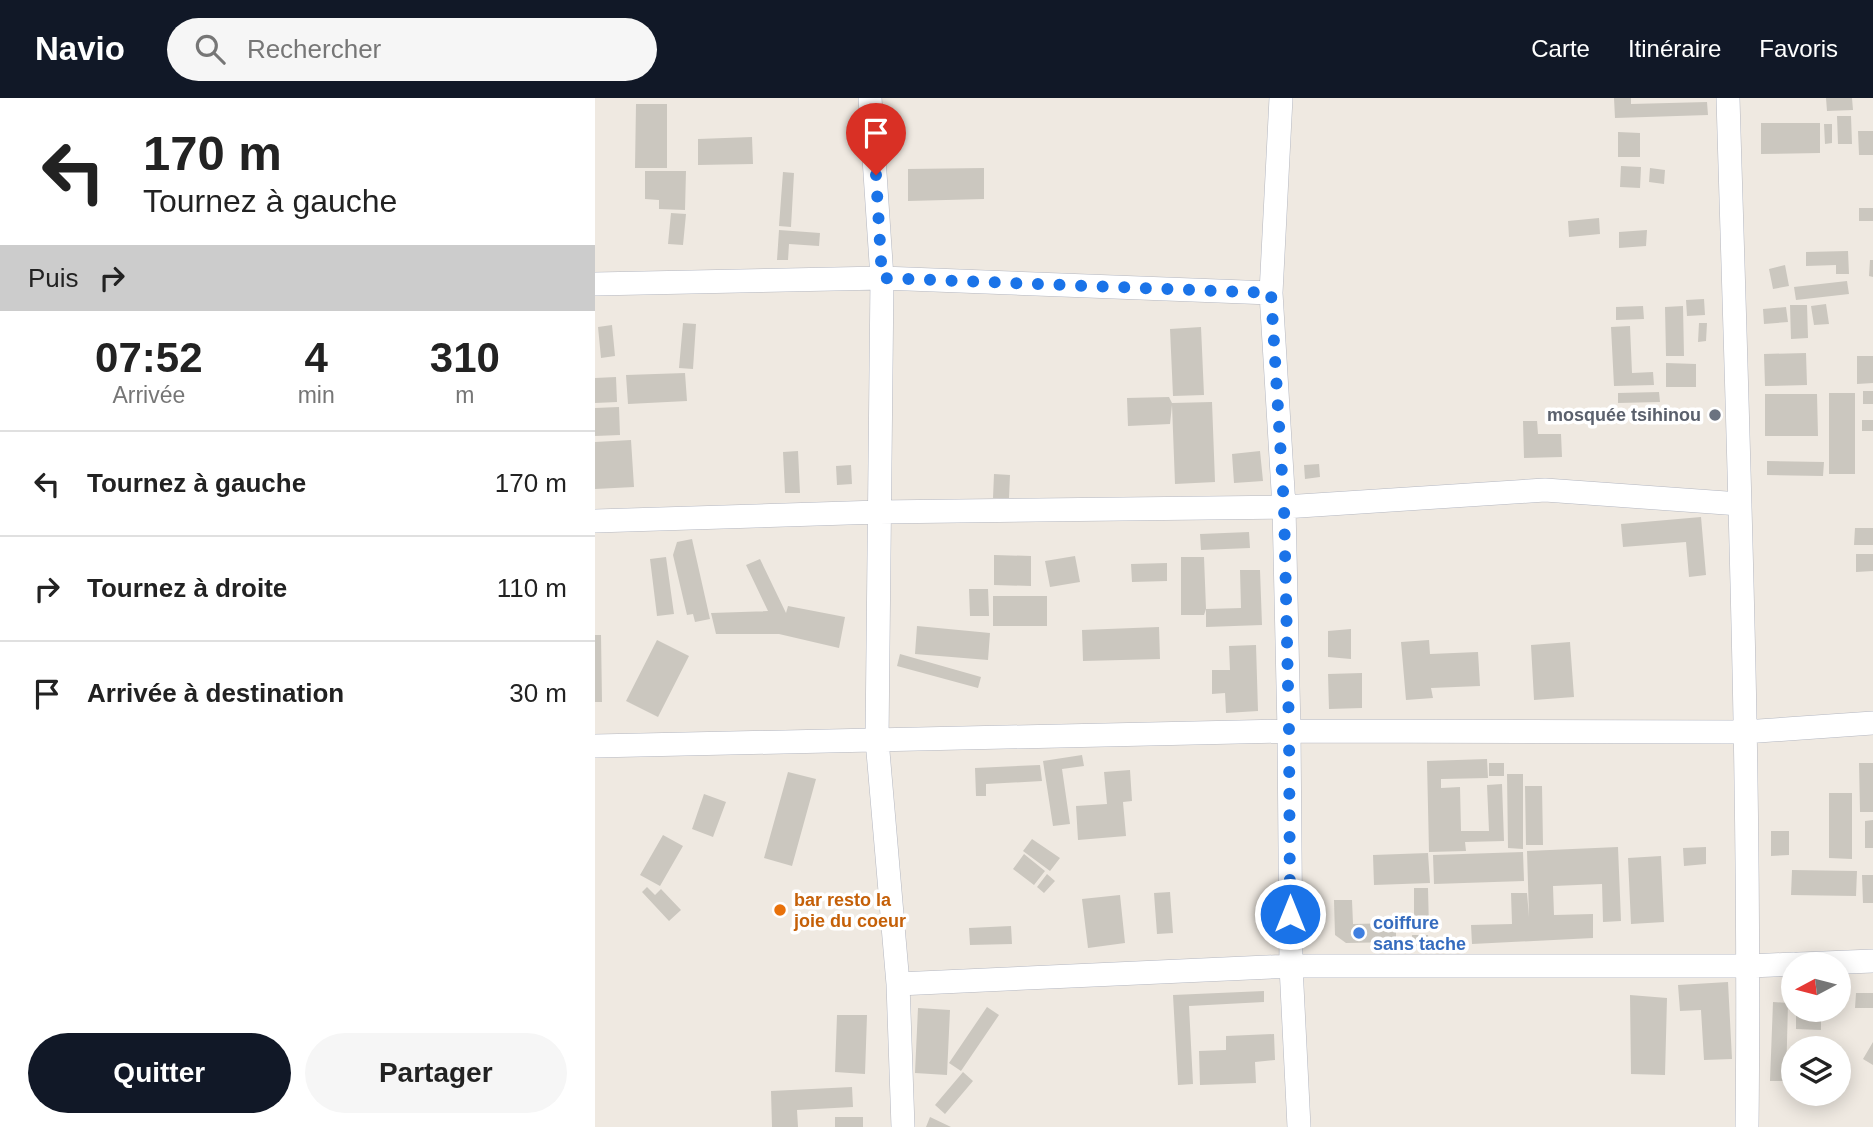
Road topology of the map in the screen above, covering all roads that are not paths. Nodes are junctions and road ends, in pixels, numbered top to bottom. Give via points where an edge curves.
1 (870, 98) edge
2 (1280, 98) edge
3 (1728, 98) edge
4 (882, 278) junction
5 (595, 284) edge
6 (1271, 293) junction
7 (1740, 504) junction
8 (1284, 507) junction
9 (879, 512) junction
10 (595, 521) edge
11 (1873, 723) edge
12 (1289, 731) junction
13 (1744, 732) junction
14 (877, 740) junction
15 (595, 746) edge
16 (1873, 961) edge
17 (1851, 962) edge
18 (1781, 965) edge
19 (1290, 966) junction
20 (1749, 966) junction
21 (898, 984) junction
22 (903, 1127) edge
23 (1299, 1127) edge
24 (1747, 1127) edge

1 - 4 street
2 - 6 street
3 - 7 street
4 - 5 street
4 - 6 street
4 - 9 street
6 - 8 street
7 - 8 street via 1545,490
7 - 13 street
8 - 9 street
8 - 12 street
9 - 10 street
9 - 14 street
11 - 13 street
12 - 13 street
12 - 14 street
12 - 19 street
13 - 20 street
14 - 15 street
14 - 21 street
16 - 17 street
18 - 20 street
19 - 20 street
19 - 21 street
19 - 23 street
20 - 24 street
21 - 22 street

